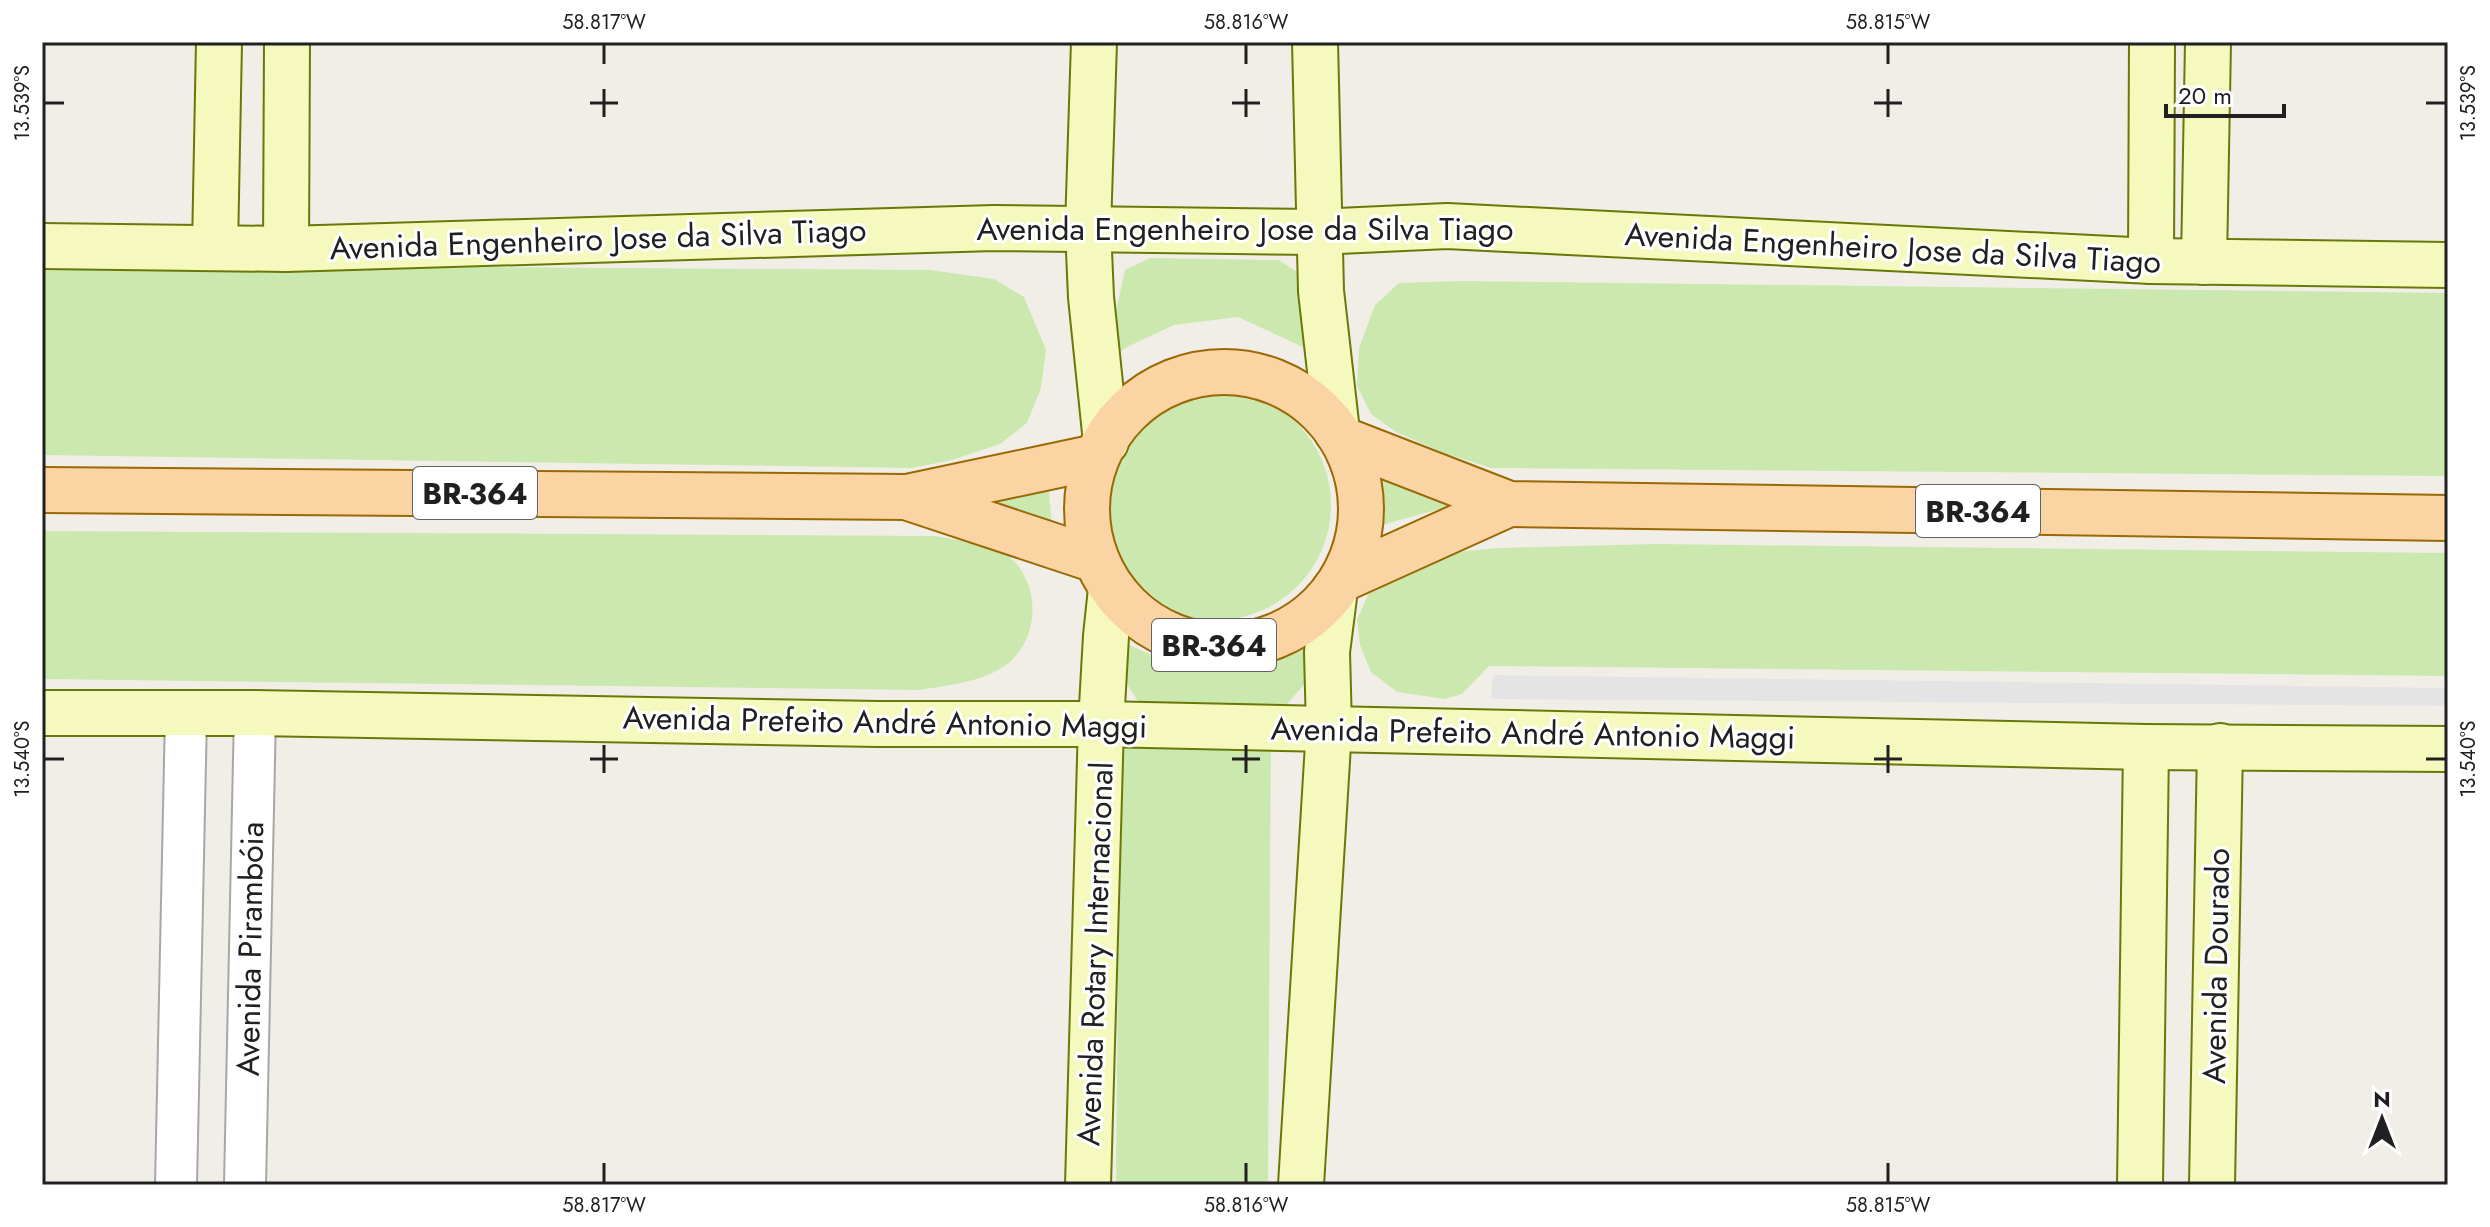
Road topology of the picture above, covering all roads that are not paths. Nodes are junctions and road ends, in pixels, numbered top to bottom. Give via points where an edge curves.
1 (219, 42) edge
2 (287, 42) edge
3 (1094, 42) edge
4 (1315, 42) edge
5 (2152, 42) edge
6 (2208, 42) edge
7 (1088, 228) junction
8 (1317, 232) junction
9 (42, 246) edge
10 (215, 248) junction
11 (286, 249) junction
12 (2151, 261) junction
13 (2204, 262) junction
14 (2448, 265) edge
15 (1340, 436) junction
16 (1101, 450) junction
17 (42, 490) edge
18 (907, 497) junction
19 (1509, 504) junction
20 (2448, 518) edge
21 (1104, 575) junction
22 (1339, 584) junction
23 (42, 713) edge
24 (255, 713) junction
25 (186, 715) junction
26 (1101, 724) junction
27 (1329, 728) junction
28 (2220, 746) junction
29 (2146, 747) junction
30 (2448, 749) edge
31 (176, 1185) edge
32 (245, 1185) edge
33 (1088, 1185) edge
34 (1301, 1185) edge
35 (2140, 1185) edge
36 (2212, 1185) edge

1 - 10 street
2 - 11 street
3 - 7 street
4 - 8 street
5 - 12 street
6 - 13 street
7 - 8 street, Avenida Engenheiro Jose da Silva Tiago
7 - 11 street, Avenida Engenheiro Jose da Silva Tiago
7 - 16 street
8 - 12 street, Avenida Engenheiro Jose da Silva Tiago via 1447,226
8 - 15 street
9 - 10 street, Avenida Engenheiro Jose da Silva Tiago
10 - 11 street, Avenida Engenheiro Jose da Silva Tiago
12 - 13 street, Avenida Engenheiro Jose da Silva Tiago
13 - 14 street, Avenida Engenheiro Jose da Silva Tiago
15 - 16 main road, BR-364 via 1316,407 1279,383 1237,373 1193,376 1152,392 1119,421
15 - 19 main road, BR-364
15 - 22 main road, BR-364 via 1360,486 1360,534
16 - 18 main road, BR-364
16 - 21 main road, BR-364 via 1086,509
17 - 18 main road, BR-364
18 - 21 main road, BR-364
19 - 20 main road, BR-364
19 - 22 main road, BR-364
21 - 22 main road, BR-364 via 1143,621 1185,641 1230,647 1274,638 1314,614
21 - 26 street, Avenida Rotary Internacional
22 - 27 street via 1327,652
23 - 25 street, Avenida Prefeito André Antonio Maggi
24 - 25 street, Avenida Prefeito André Antonio Maggi
24 - 26 street, Avenida Prefeito André Antonio Maggi
24 - 32 street, Avenida Pirambóia
25 - 31 street
26 - 27 street, Avenida Prefeito André Antonio Maggi
26 - 33 street, Avenida Rotary Internacional
27 - 29 street, Avenida Prefeito André Antonio Maggi
27 - 34 street
28 - 29 street, Avenida Prefeito André Antonio Maggi
28 - 30 street, Avenida Prefeito André Antonio Maggi
28 - 36 street, Avenida Dourado
29 - 35 street

